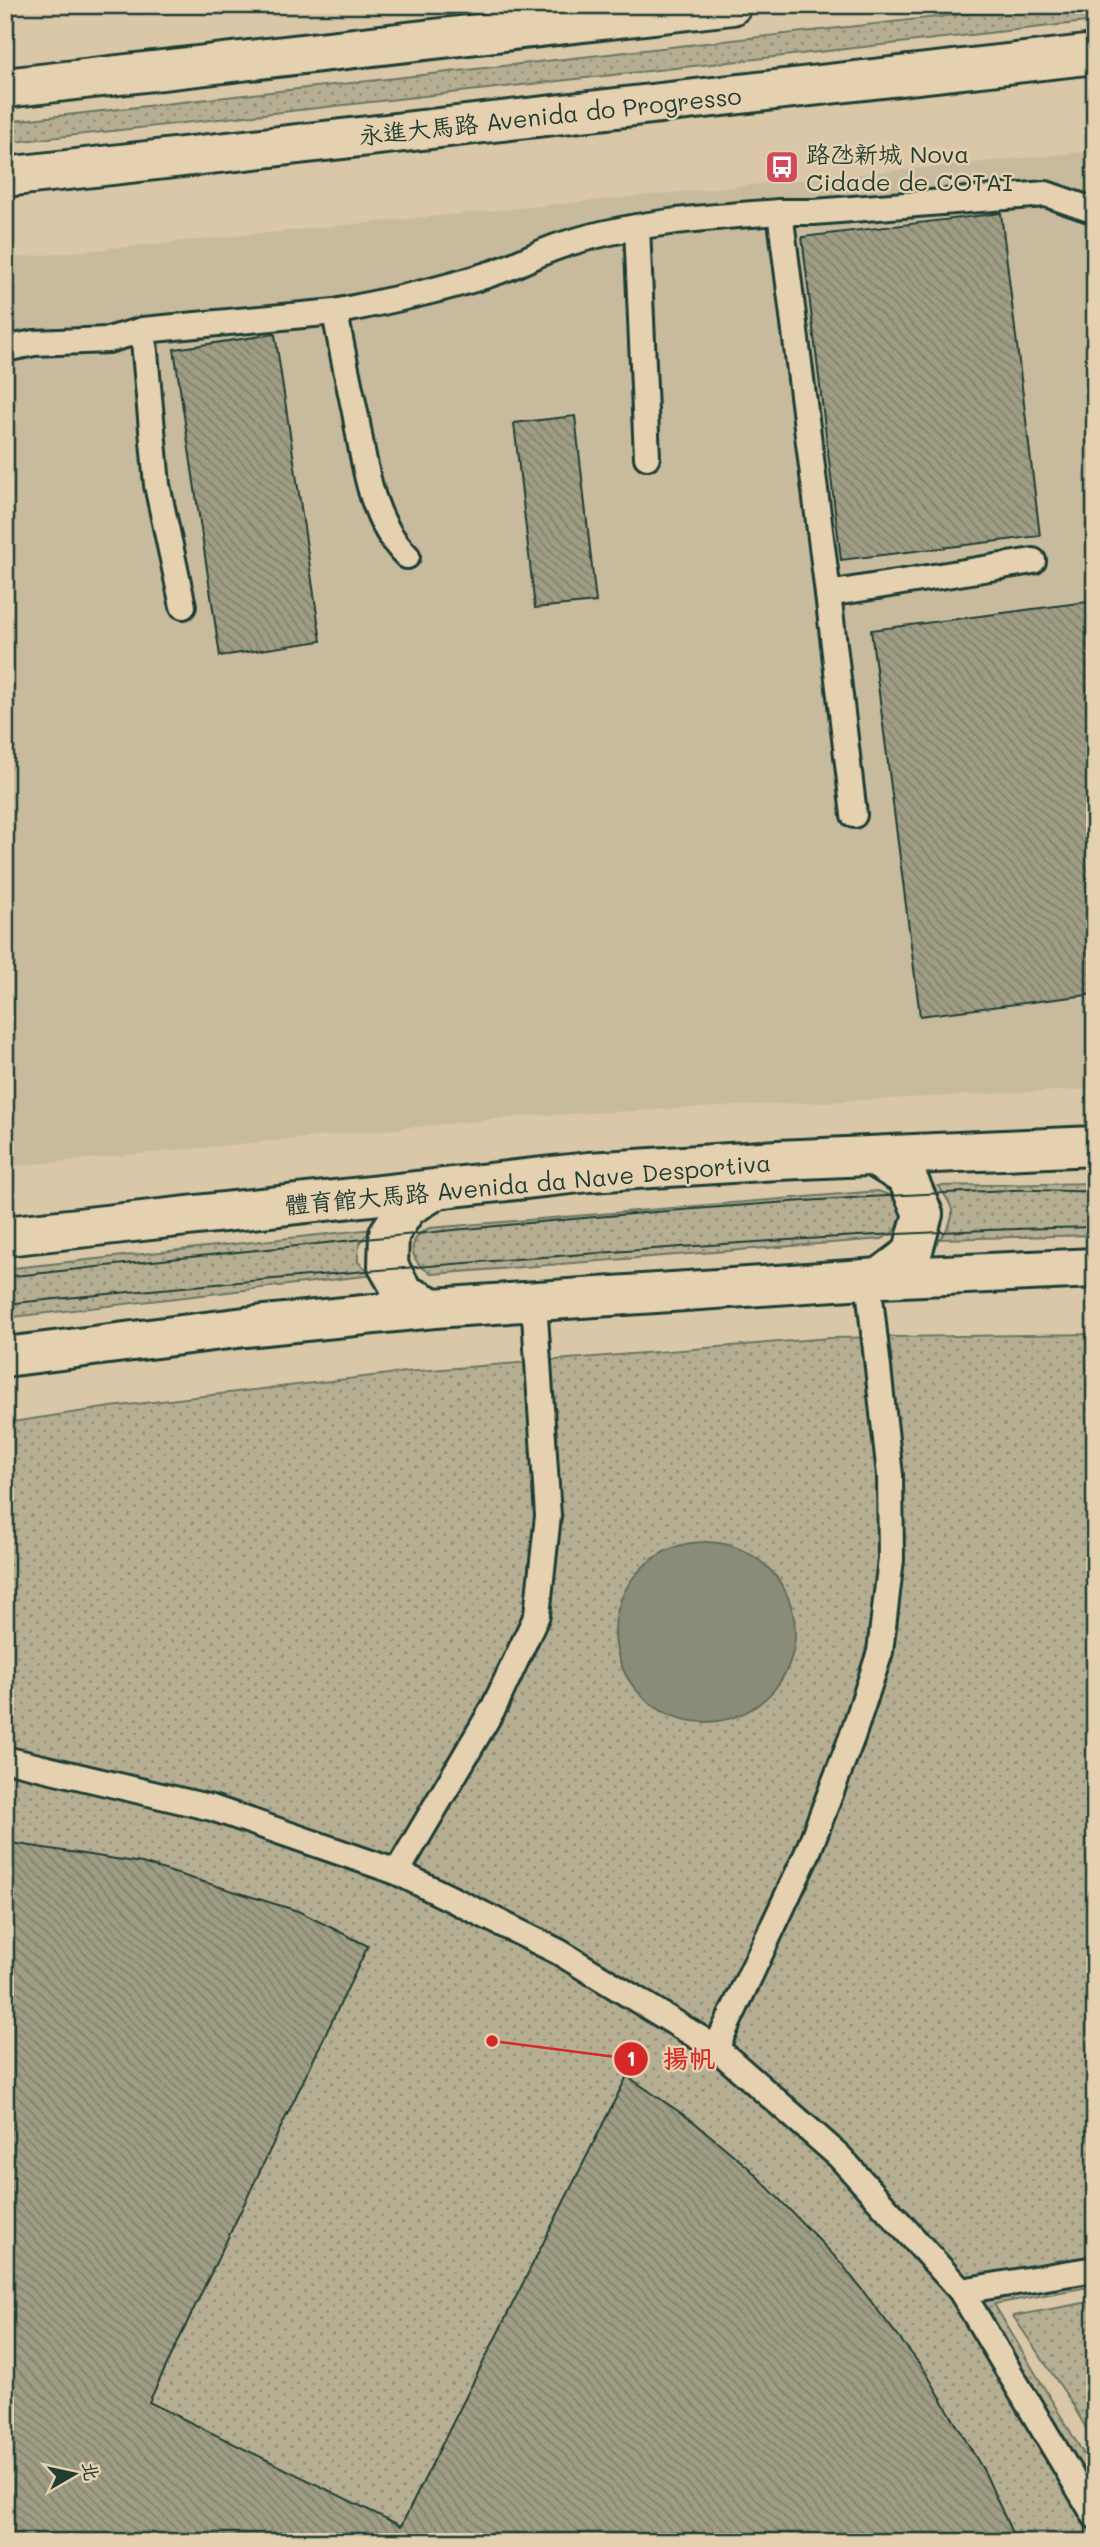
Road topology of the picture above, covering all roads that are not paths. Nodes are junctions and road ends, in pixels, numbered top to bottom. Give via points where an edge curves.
1 (732, 5) edge
2 (1095, 54) edge
3 (5, 88) edge
4 (5, 177) edge
5 (1095, 211) edge
6 (780, 212) junction
7 (637, 228) junction
8 (335, 312) junction
9 (143, 330) junction
10 (5, 349) edge
11 (647, 457) dead end
12 (407, 556) dead end
13 (1033, 561) dead end
14 (828, 594) junction
15 (183, 606) dead end
16 (854, 815) dead end
17 (1095, 1146) edge
18 (873, 1156) junction
19 (437, 1189) junction
20 (5, 1236) edge
21 (1095, 1268) edge
22 (874, 1278) junction
23 (534, 1301) junction
24 (434, 1308) junction
25 (5, 1357) edge
26 (5, 1759) edge
27 (397, 1872) junction
28 (716, 2048) junction
29 (1095, 2269) edge
30 (961, 2291) junction
31 (1095, 2516) edge

1 - 3 main road
2 - 4 main road, 永進大馬路 Avenida do Progresso
5 - 6 lane via 1046,194
6 - 7 lane
6 - 14 lane
7 - 8 lane via 559,246 492,274
7 - 11 lane
8 - 9 lane
8 - 12 lane via 379,516 393,543
9 - 10 lane via 108,341 34,343
9 - 15 lane via 157,485
13 - 14 lane
14 - 16 lane
17 - 18 main road, 體育館大馬路 Avenida da Nave Desportiva
18 - 19 main road, 體育館大馬路 Avenida da Nave Desportiva via 603,1171
18 - 22 main road via 907,1177 923,1214 912,1254
19 - 20 main road, 體育館大馬路 Avenida da Nave Desportiva
19 - 24 main road via 407,1207 389,1234 387,1266 404,1294
21 - 22 main road
22 - 23 main road
22 - 28 lane via 890,1475 891,1559 880,1652 807,1854
23 - 24 main road
23 - 27 lane via 548,1516 537,1615 494,1707
24 - 25 main road
26 - 27 lane via 212,1808
27 - 28 lane via 559,1952
28 - 30 lane via 839,2156
29 - 30 lane
30 - 31 lane

